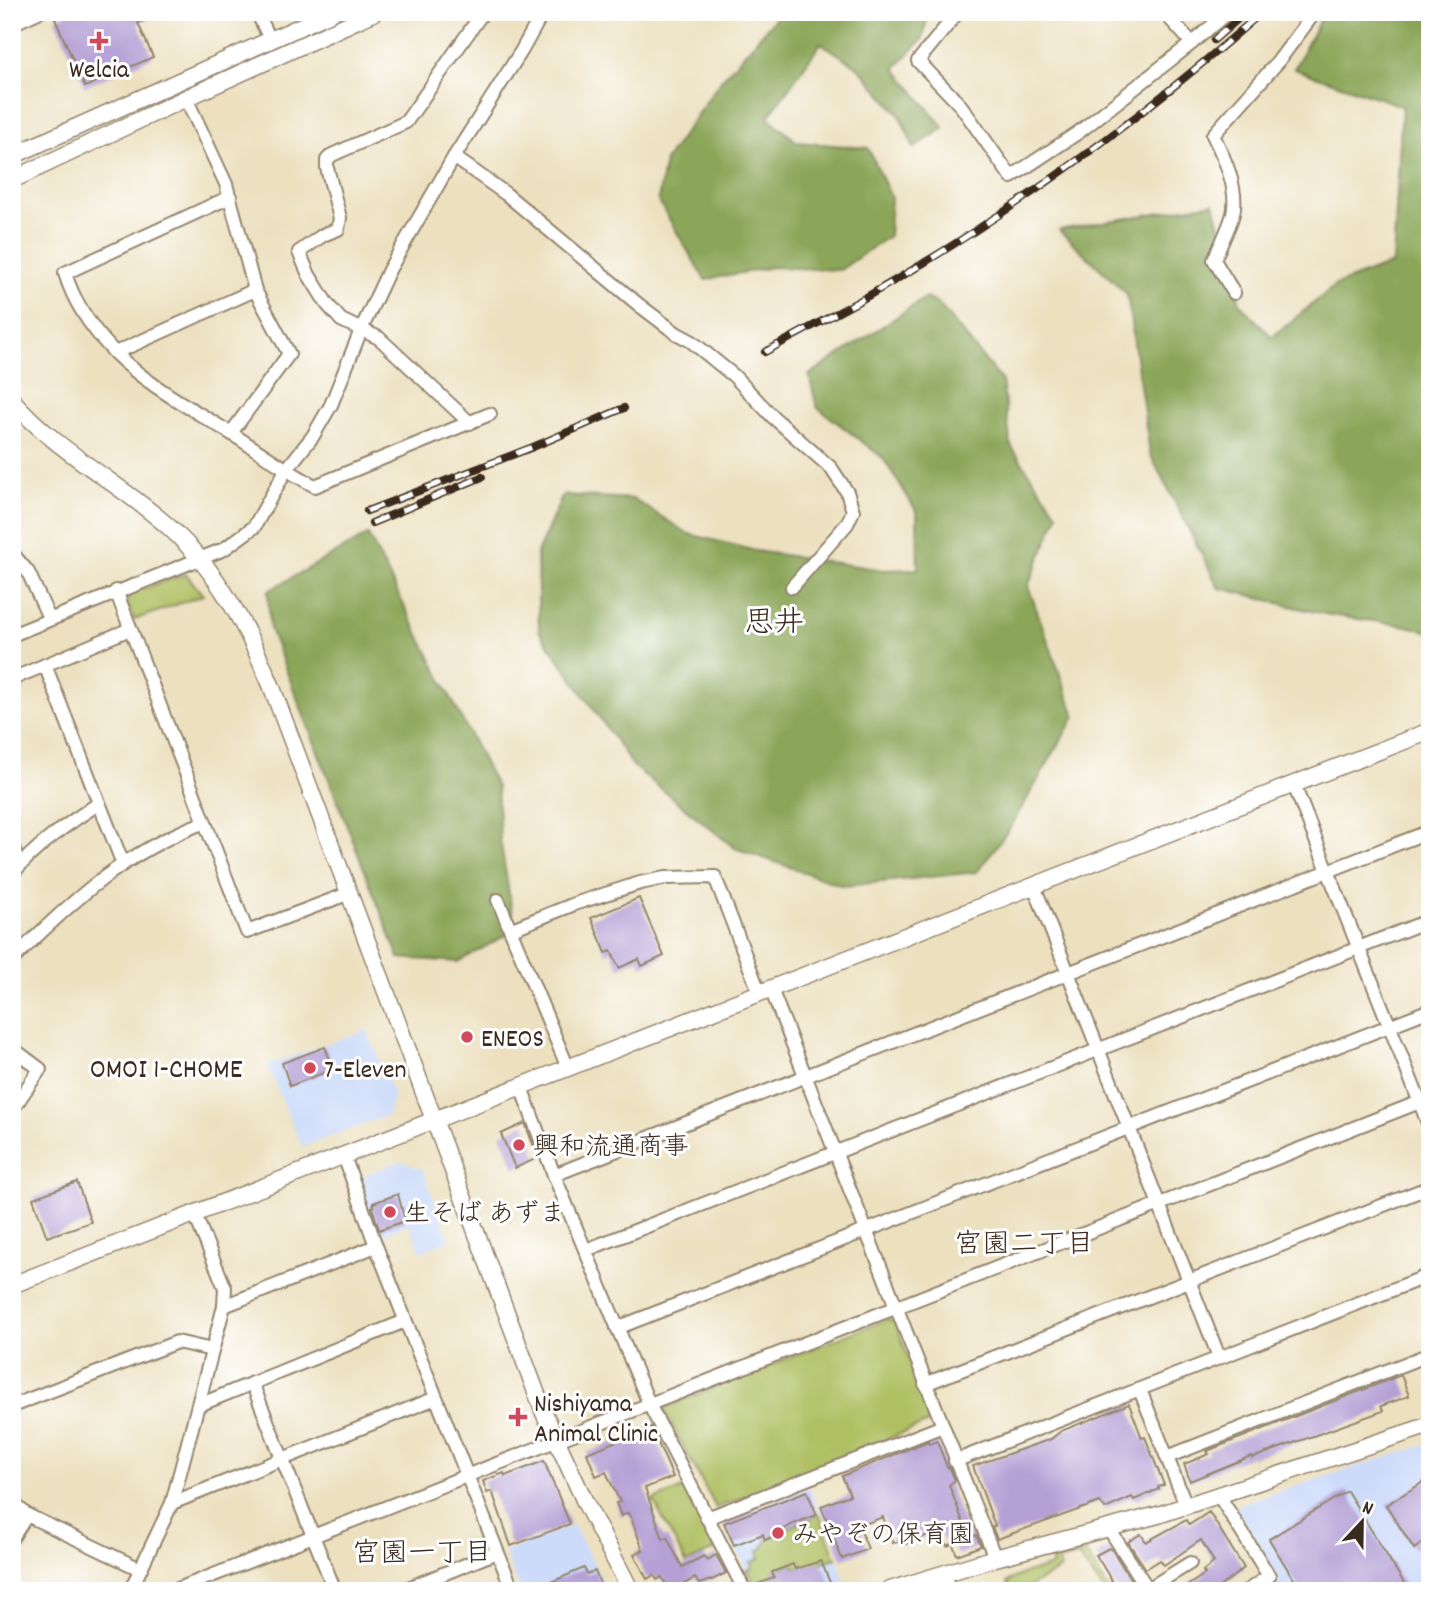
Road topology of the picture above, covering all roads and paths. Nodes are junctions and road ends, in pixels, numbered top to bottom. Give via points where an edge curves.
1 (38, 12) edge
2 (257, 12) edge
3 (333, 12) edge
4 (375, 12) edge
5 (483, 12) edge
6 (543, 12) edge
7 (958, 12) edge
8 (1164, 12) edge
9 (1228, 12) edge
10 (1315, 12) edge
11 (12, 24) edge
12 (270, 40) junction
13 (1192, 43) junction
14 (186, 98) junction
15 (12, 156) edge
16 (454, 158) junction
17 (12, 180) edge
18 (230, 197) junction
19 (255, 290) junction
20 (1234, 293) dead end
21 (361, 330) junction
22 (115, 353) junction
23 (12, 400) edge
24 (490, 414) dead end
25 (470, 423) junction
26 (231, 433) junction
27 (286, 471) junction
28 (12, 553) edge
29 (198, 559) junction
30 (792, 587) dead end
31 (116, 591) junction
32 (49, 618) junction
33 (130, 629) junction
34 (12, 635) edge
35 (45, 665) junction
36 (12, 679) edge
37 (1430, 732) edge
38 (1293, 785) junction
39 (98, 804) junction
40 (205, 822) junction
41 (1430, 831) edge
42 (12, 845) edge
43 (123, 864) junction
44 (16, 870) edge
45 (1328, 872) junction
46 (1034, 886) junction
47 (350, 893) junction
48 (498, 900) dead end
49 (1430, 920) edge
50 (512, 929) junction
51 (1359, 948) junction
52 (12, 960) edge
53 (1067, 973) junction
54 (765, 991) junction
55 (1430, 1010) edge
56 (1389, 1026) junction
57 (12, 1048) edge
58 (1097, 1049) junction
59 (568, 1068) junction
60 (805, 1077) junction
61 (521, 1087) junction
62 (1425, 1100) edge
63 (12, 1110) edge
64 (436, 1120) junction
65 (1129, 1126) junction
66 (1430, 1128) edge
67 (836, 1152) junction
68 (344, 1156) junction
69 (554, 1175) junction
70 (1430, 1187) edge
71 (1158, 1203) junction
72 (195, 1215) junction
73 (865, 1230) junction
74 (376, 1246) junction
75 (586, 1250) junction
76 (1430, 1275) edge
77 (1187, 1280) junction
78 (12, 1285) edge
79 (224, 1306) junction
80 (895, 1307) junction
81 (405, 1321) junction
82 (617, 1328) junction
83 (212, 1350) junction
84 (1430, 1354) edge
85 (1219, 1357) junction
86 (252, 1383) junction
87 (925, 1384) junction
88 (1140, 1390) junction
89 (436, 1398) junction
90 (200, 1405) junction
91 (12, 1406) edge
92 (650, 1406) junction
93 (1430, 1425) edge
94 (943, 1426) junction
95 (556, 1440) junction
96 (1167, 1457) junction
97 (282, 1459) junction
98 (955, 1461) junction
99 (467, 1475) junction
100 (1218, 1494) junction
101 (12, 1502) edge
102 (172, 1503) junction
103 (1186, 1505) junction
104 (26, 1514) junction
105 (707, 1518) junction
106 (1110, 1528) junction
107 (313, 1536) junction
108 (12, 1538) edge
109 (497, 1552) junction
110 (995, 1558) junction
111 (1190, 1563) dead end
112 (140, 1569) junction
113 (942, 1574) junction
114 (130, 1591) edge
115 (173, 1591) edge
116 (335, 1591) edge
117 (401, 1591) edge
118 (513, 1591) edge
119 (631, 1591) edge
120 (745, 1591) edge
121 (887, 1591) edge
122 (953, 1591) edge
123 (1247, 1591) edge

1 - 11 street
2 - 12 street
3 - 12 street
4 - 14 street
5 - 21 street via 406,122 327,160 340,218 338,229 299,252 327,304 341,320
6 - 16 street
7 - 13 street via 918,61 961,106 1011,177 1079,132
8 - 13 street
9 - 13 street
10 - 20 street via 1278,63 1213,135 1234,199 1233,214 1214,260
12 - 15 street
14 - 17 street
14 - 18 street
16 - 21 street via 389,270
16 - 30 street via 506,194 639,305 734,376 831,468 853,511
18 - 19 street
18 - 22 street via 65,273 83,314
19 - 22 street
19 - 26 street via 289,354
21 - 25 street via 379,338
21 - 27 street via 331,405
22 - 26 street via 138,374
23 - 29 street via 52,439 171,529
24 - 25 street
25 - 27 street via 315,486
26 - 27 street
27 - 29 street via 254,527 224,549
28 - 32 street via 28,572
29 - 31 street
29 - 47 street via 230,598 255,646
31 - 32 street
31 - 33 street
32 - 34 street
33 - 35 street
33 - 40 street
35 - 36 street
35 - 39 street
37 - 38 street
38 - 45 street
38 - 46 street
39 - 43 street
39 - 44 street
40 - 43 street via 170,835
40 - 47 street via 247,932
41 - 45 street
42 - 44 street
43 - 52 street via 90,886
45 - 51 street
45 - 53 street
46 - 53 street
46 - 54 street
47 - 64 street
48 - 50 street
49 - 51 street
50 - 54 street via 640,883 715,877
50 - 59 street
51 - 56 street
51 - 58 street
53 - 58 street
53 - 60 street
54 - 59 street
54 - 60 street
55 - 56 street
56 - 62 street
56 - 65 street
57 - 63 street via 40,1069
58 - 65 street
58 - 67 street
59 - 61 street
60 - 67 street
60 - 69 street
61 - 64 street
61 - 69 street
62 - 66 street
62 - 71 street
64 - 68 street
64 - 95 street
65 - 71 street
65 - 73 street
67 - 73 street
67 - 75 street
68 - 72 street
68 - 74 street
69 - 75 street
70 - 77 street
71 - 77 street
71 - 80 street
72 - 78 street
72 - 79 street via 225,1288
73 - 80 street
73 - 82 street
74 - 79 street
74 - 81 street
75 - 82 street
76 - 85 street
77 - 85 street
77 - 87 street
79 - 83 street
80 - 87 street
80 - 92 street
81 - 86 street
81 - 89 street
82 - 92 street
83 - 90 street
83 - 91 street via 177,1342
84 - 96 street
85 - 88 street
86 - 90 street
86 - 97 street
87 - 94 street
88 - 96 street
88 - 98 street
89 - 97 street
89 - 99 street
90 - 102 street
92 - 95 street
92 - 105 street
93 - 100 street
94 - 98 street
94 - 105 street
95 - 99 street
95 - 119 street
96 - 103 street
97 - 102 street
97 - 107 street
98 - 110 street
99 - 107 street
99 - 109 street
100 - 103 street
100 - 123 street via 1269,1576
101 - 104 street
102 - 112 street
103 - 106 street
104 - 108 street
104 - 112 street
105 - 120 street
106 - 110 street
106 - 111 street via 1148,1589
107 - 115 street
107 - 116 street
109 - 117 street
109 - 118 street
110 - 113 street
112 - 114 street
113 - 121 street
113 - 122 street

